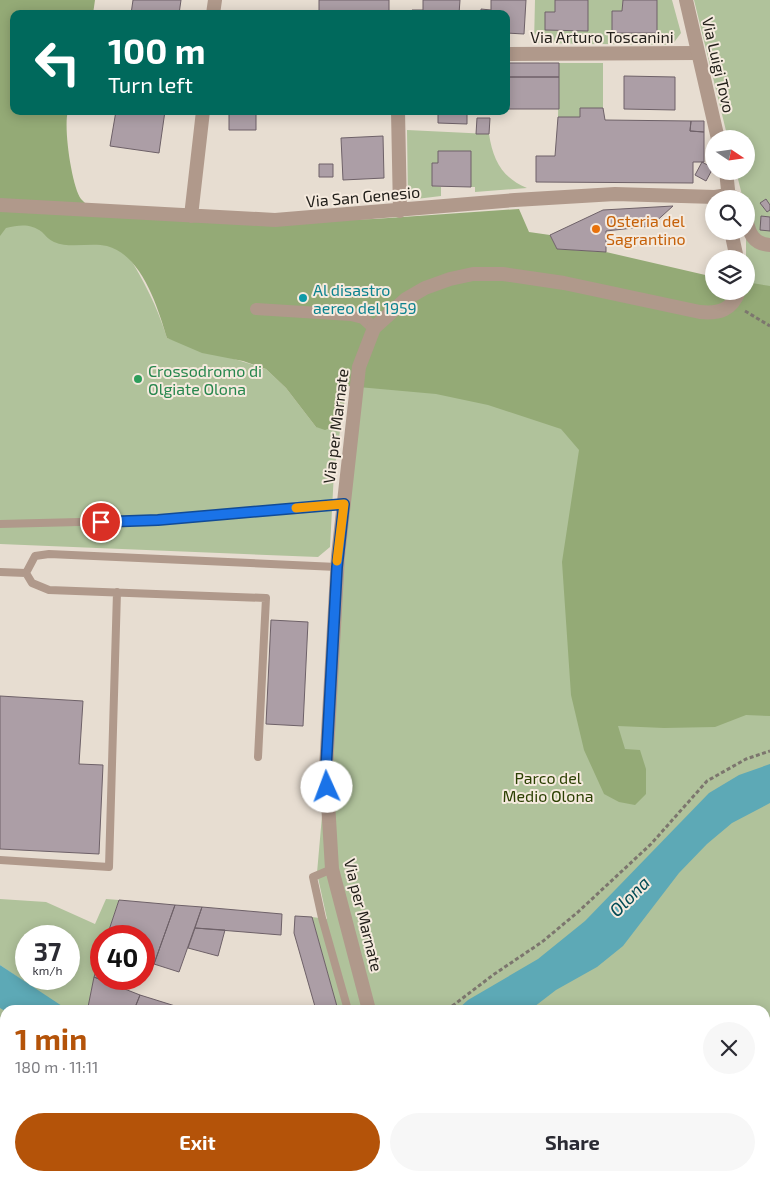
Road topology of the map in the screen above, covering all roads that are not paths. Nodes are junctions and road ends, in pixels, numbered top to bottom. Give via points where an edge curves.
1 (686, 0) edge
2 (697, 53) junction
3 (510, 54) edge
4 (203, 115) edge
5 (398, 115) edge
6 (716, 130) edge
7 (705, 197) edge
8 (0, 205) edge
9 (400, 211) junction
10 (191, 216) junction
11 (755, 240) edge
12 (770, 246) edge
13 (734, 300) edge
14 (256, 309) dead end
15 (374, 328) junction
16 (344, 504) junction
17 (0, 524) edge
18 (337, 567) junction
19 (0, 572) edge
20 (26, 573) junction
21 (117, 592) junction
22 (258, 757) dead end
23 (0, 860) edge
24 (332, 869) junction
25 (347, 1005) edge
26 (368, 1005) edge

1 - 2 street, Via Luigi Tovo
2 - 3 street, Via Arturo Toscanini
2 - 6 street, Via Luigi Tovo
4 - 10 street
5 - 9 street
7 - 9 street, Via San Genesio via 615,194
8 - 10 street, Via San Genesio
9 - 10 street, Via San Genesio via 275,220
11 - 12 street
13 - 15 street, Via per Marnate via 726,309 707,313 564,283 503,274 473,274 425,288 400,303
14 - 15 street via 351,315 363,318
15 - 16 street, Via per Marnate via 359,367
16 - 17 lane via 158,520
16 - 18 street, Via per Marnate
18 - 20 lane via 49,554 34,556
18 - 24 street, Via per Marnate via 326,769
19 - 20 lane
20 - 21 lane via 32,583 49,590
21 - 22 lane via 266,598
21 - 23 lane via 109,867
24 - 25 lane via 313,877
24 - 26 street, Via per Marnate

